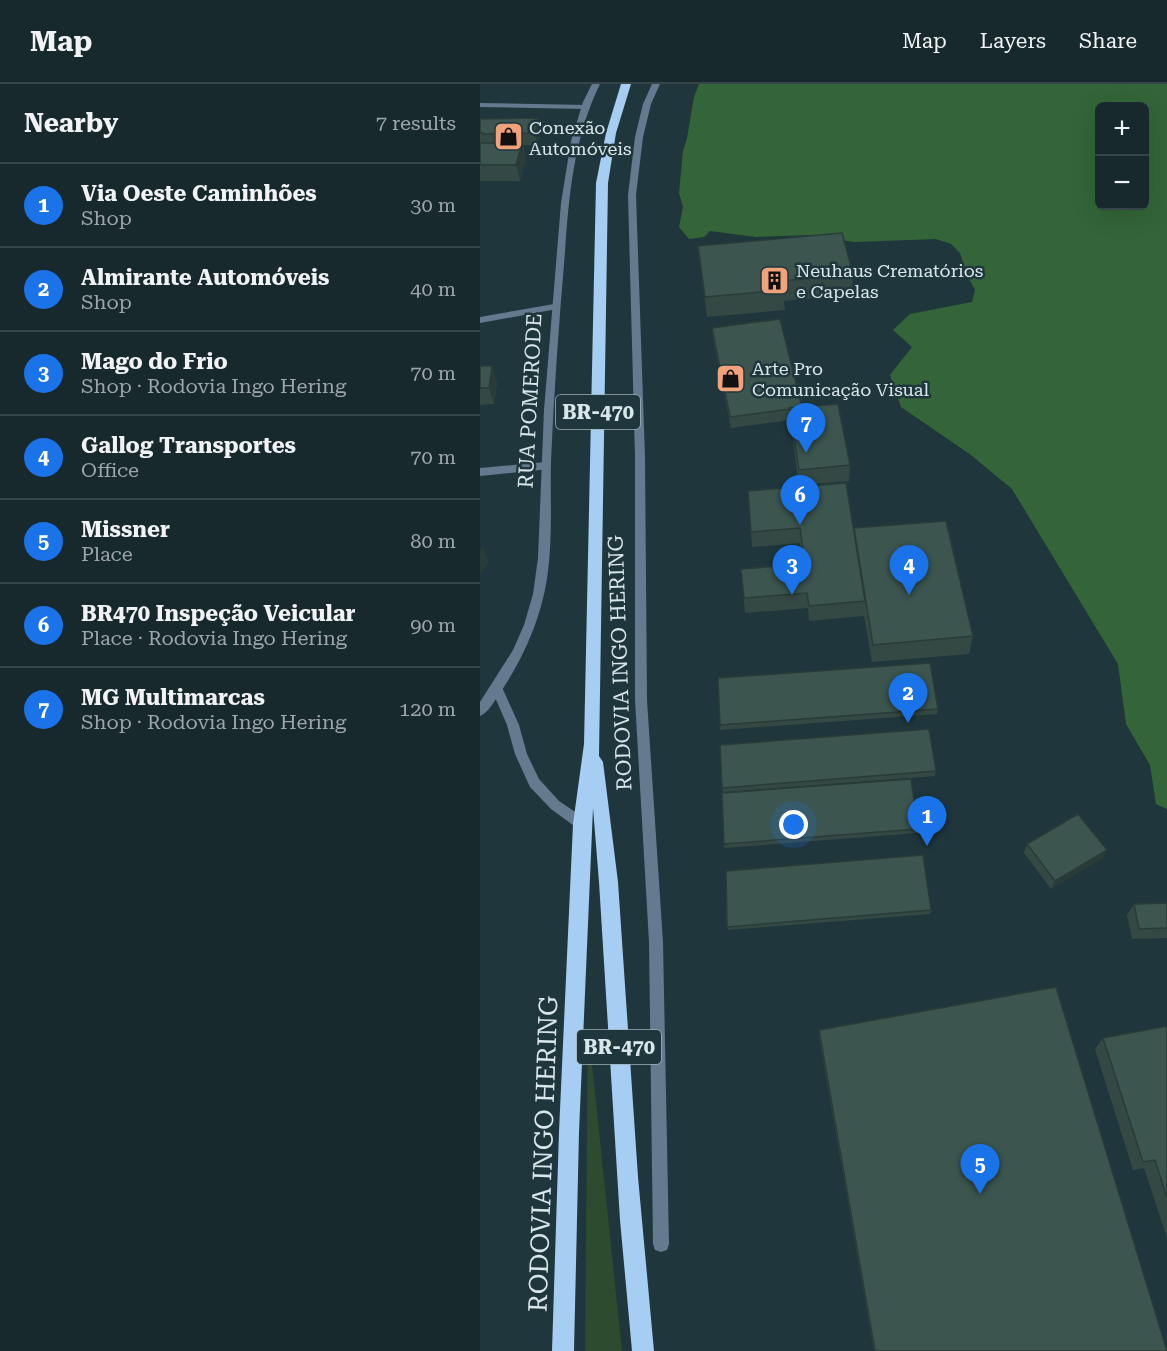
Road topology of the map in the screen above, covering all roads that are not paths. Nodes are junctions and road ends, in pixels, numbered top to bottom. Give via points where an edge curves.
1 (596, 84) edge
2 (626, 84) edge
3 (656, 84) edge
4 (480, 105) edge
5 (586, 107) junction
6 (554, 307) junction
7 (480, 320) edge
8 (546, 466) junction
9 (480, 472) edge
10 (497, 688) junction
11 (480, 711) edge
12 (592, 744) junction
13 (582, 824) junction
14 (661, 1244) dead end
15 (563, 1351) edge
16 (643, 1351) edge

1 - 5 street, RUA POMERODE
2 - 12 highway, RODOVIA INGO HERING / BR-470 via 607,144 602,183
3 - 14 street, RODOVIA INGO HERING / BR-470 via 639,137 632,195 640,457 641,700 656,942
4 - 5 street
5 - 6 street, RUA POMERODE via 567,172
6 - 7 street
6 - 8 street, RUA POMERODE
8 - 9 street
8 - 10 street, RUA POMERODE via 535,610 520,649
10 - 11 street, RUA POMERODE
10 - 13 street via 534,783 555,805
12 - 13 highway, RODOVIA INGO HERING / BR-470
12 - 16 highway, RODOVIA INGO HERING / BR-470 via 605,821 621,1089
13 - 15 highway, RODOVIA INGO HERING / BR-470

